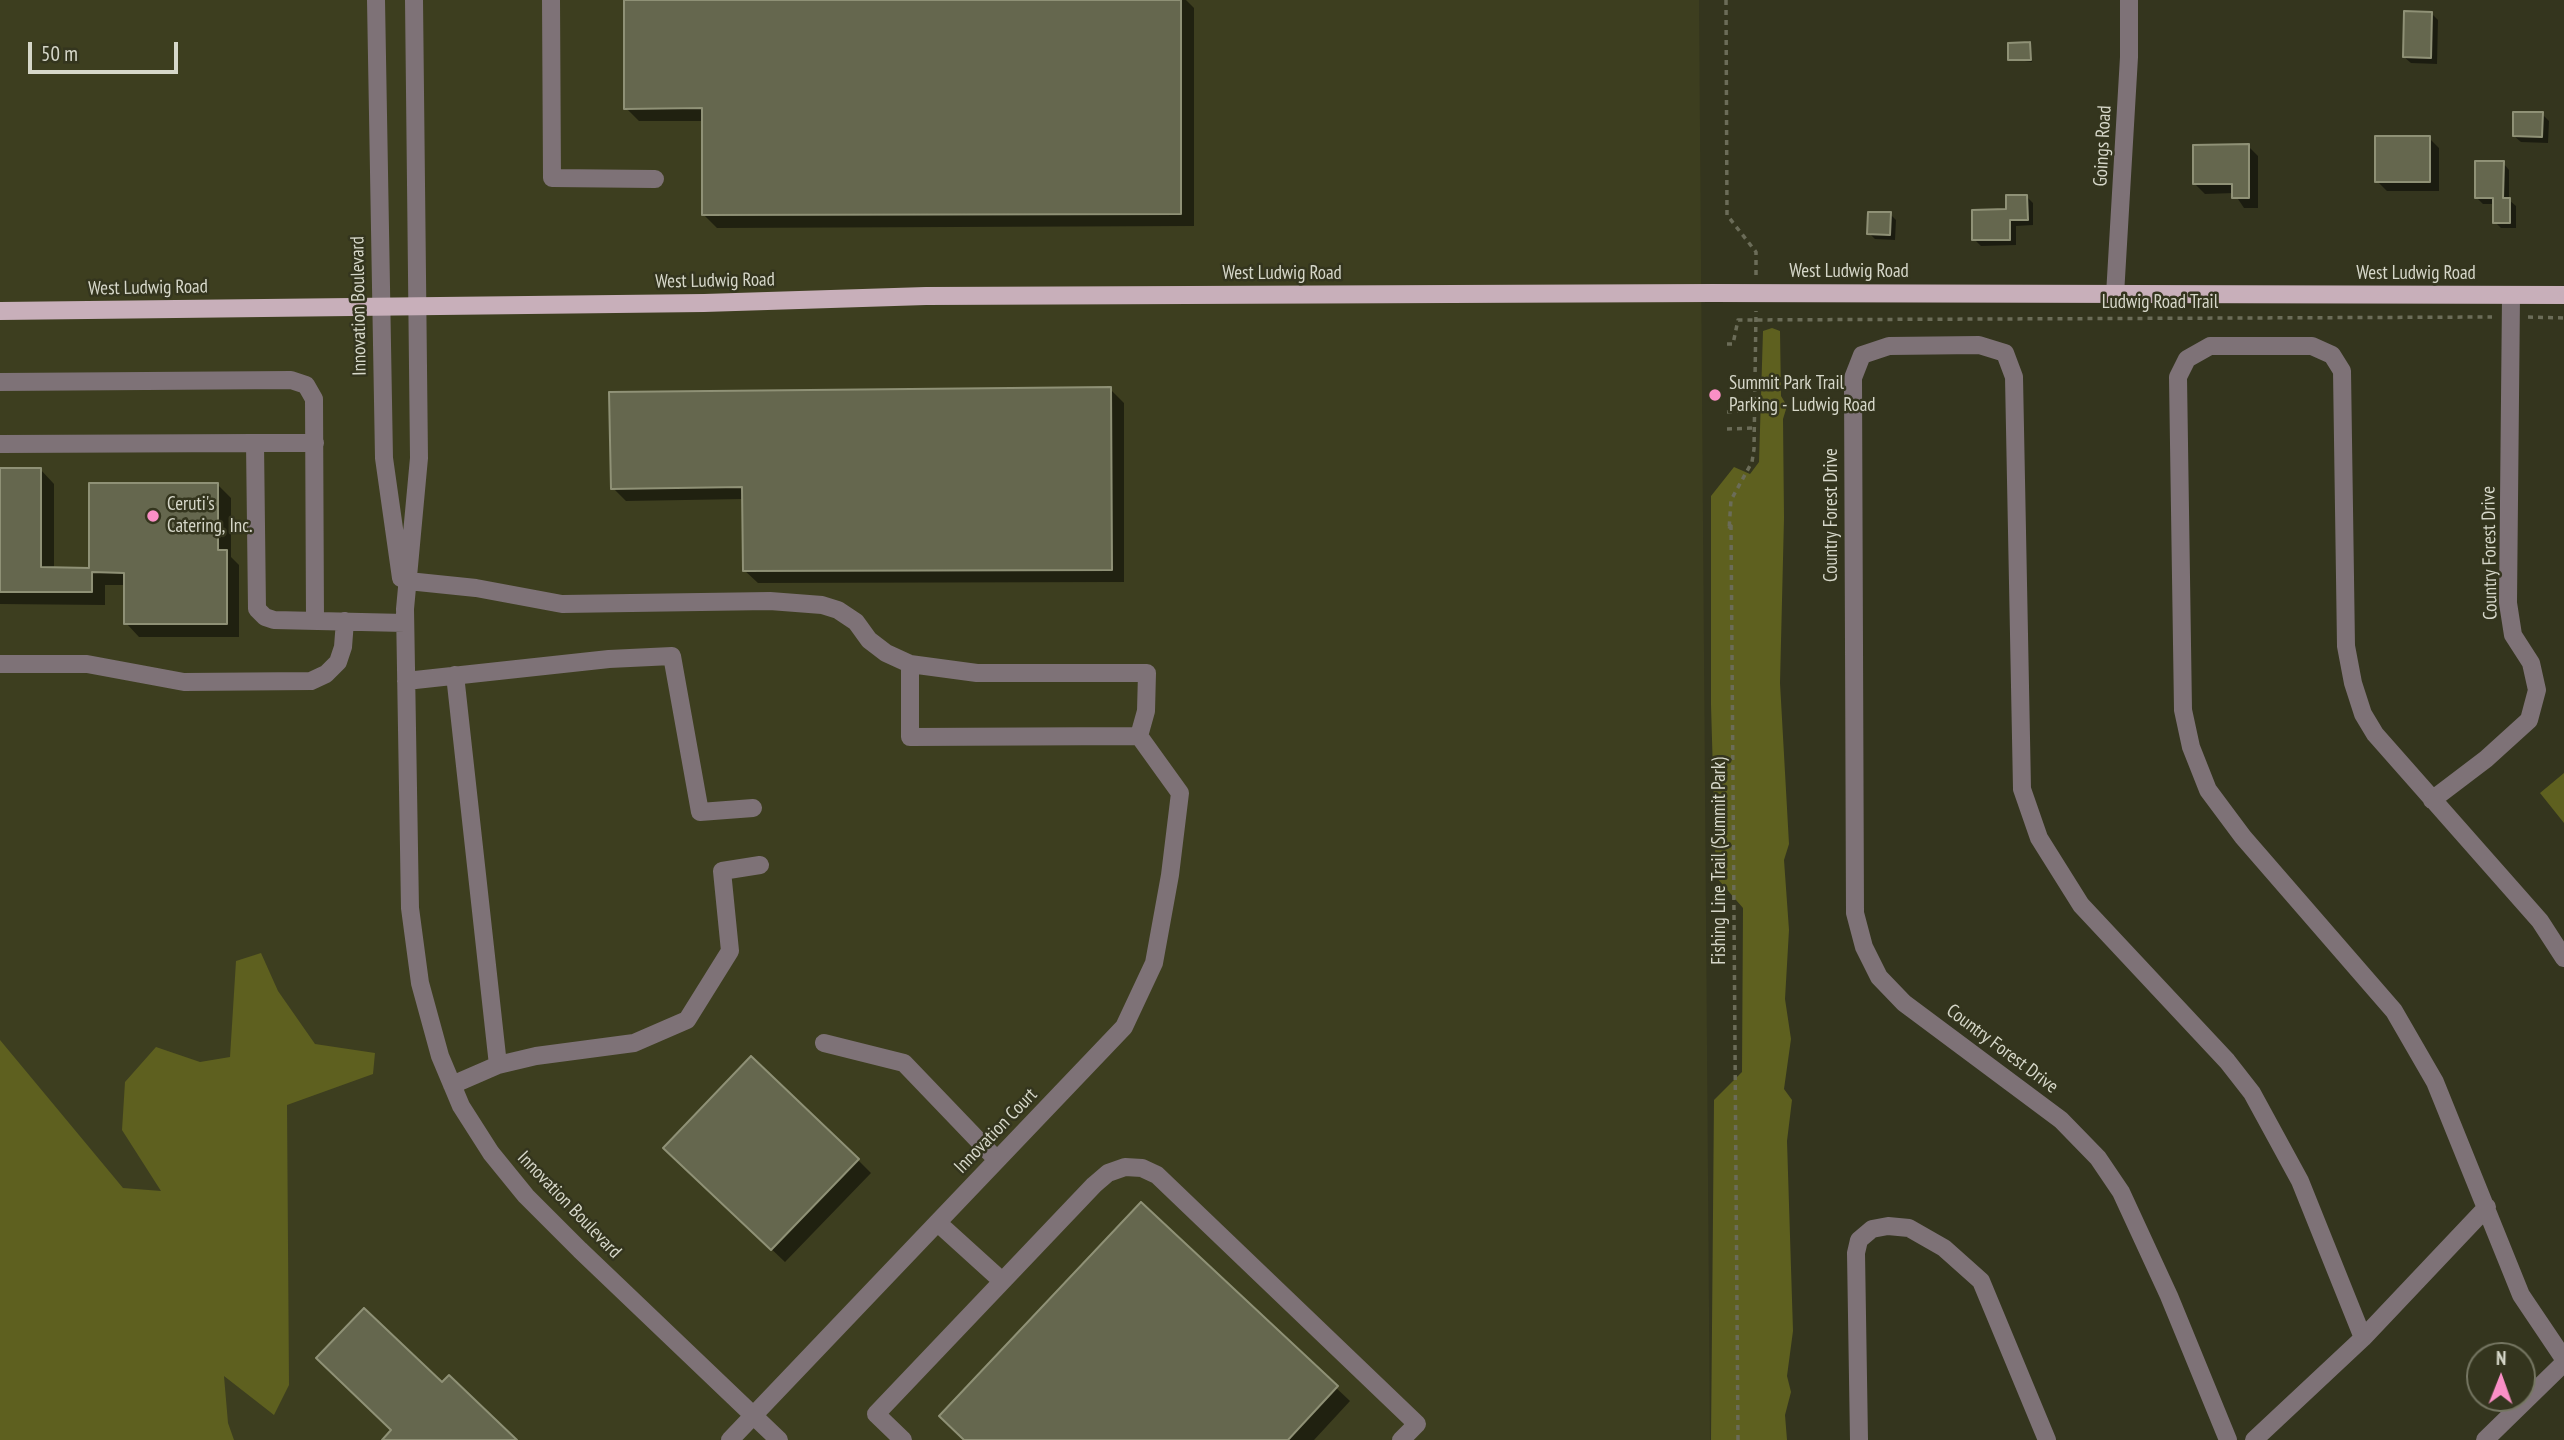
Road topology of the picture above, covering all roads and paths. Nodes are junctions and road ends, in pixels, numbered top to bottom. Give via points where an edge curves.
1 (376, 0) edge
2 (414, 0) edge
3 (551, 0) edge
4 (1726, 0) edge
5 (2129, 0) edge
6 (655, 179) dead end
7 (1756, 282) dead end
8 (2115, 295) junction
9 (2564, 295) edge
10 (2511, 296) junction
11 (1756, 304) dead end
12 (380, 307) junction
13 (415, 307) junction
14 (0, 311) edge
15 (2510, 317) junction
16 (2564, 318) edge
17 (1756, 320) junction
18 (1727, 344) dead end
19 (0, 382) edge
20 (1743, 411) dead end
21 (1727, 412) dead end
22 (1754, 428) junction
23 (1727, 429) dead end
24 (254, 443) junction
25 (315, 443) junction
26 (0, 444) edge
27 (408, 581) junction
28 (405, 617) junction
29 (315, 619) junction
30 (345, 621) junction
31 (0, 664) edge
32 (910, 664) junction
33 (455, 675) junction
34 (406, 681) junction
35 (1139, 736) junction
36 (2432, 800) junction
37 (753, 808) dead end
38 (760, 865) dead end
39 (2564, 958) edge
40 (824, 1043) dead end
41 (498, 1065) junction
42 (452, 1085) junction
43 (997, 1160) junction
44 (2487, 1207) junction
45 (938, 1223) junction
46 (1002, 1281) junction
47 (2362, 1338) junction
48 (2564, 1361) edge
49 (754, 1415) junction
50 (730, 1440) edge
51 (779, 1440) edge
52 (903, 1440) edge
53 (1401, 1440) edge
54 (1738, 1440) edge
55 (1859, 1440) edge
56 (2047, 1440) edge
57 (2228, 1440) edge
58 (2254, 1440) edge
59 (2486, 1440) edge

1 - 12 street, Innovation Boulevard
2 - 13 street, Innovation Boulevard
3 - 6 street via 552,178
4 - 7 path via 1727,215 1756,252
5 - 8 street, Goings Road
8 - 10 main road, West Ludwig Road
8 - 13 main road, West Ludwig Road via 926,296
9 - 10 main road, West Ludwig Road
10 - 15 street, Country Forest Drive
11 - 17 path, Fishing Line Trail (Summit Park)
12 - 13 main road, West Ludwig Road
12 - 14 main road, West Ludwig Road
12 - 28 street, Innovation Boulevard via 383,458
13 - 27 street, Innovation Boulevard via 419,458
15 - 16 path, Ludwig Road Trail
15 - 17 path, Ludwig Road Trail
15 - 36 street, Country Forest Drive via 2508,603 2513,635 2530,663 2537,690 2529,720
17 - 18 path via 1738,320 1733,344
17 - 22 path, Fishing Line Trail (Summit Park)
19 - 25 street via 291,380 306,385 314,399
20 - 21 path
22 - 23 path
22 - 54 path, Fishing Line Trail (Summit Park) via 1752,462 1731,500 1729,530 1731,522
24 - 25 street
24 - 26 street
24 - 29 street via 257,608 274,620
25 - 29 street
27 - 28 street, Innovation Boulevard
27 - 32 street via 562,604 770,601 822,605 856,622 869,640
28 - 30 street
28 - 34 street, Innovation Boulevard
29 - 30 street
30 - 31 street via 338,662 311,681 184,682 87,664
32 - 35 street via 977,673 1147,673 1146,711
32 - 35 street via 910,737
33 - 34 street
33 - 37 street via 672,656 700,812
33 - 41 street
34 - 42 street, Innovation Boulevard via 410,908 420,983
35 - 43 street, Innovation Court via 1180,793 1154,963 1124,1027
36 - 39 street via 2540,921
36 - 44 street via 2375,733 2353,683 2346,646 2342,371 2332,355 2312,346 2210,346 2187,359 2178,377 2183,710 2191,747 2208,790 2242,837 2394,1012 2435,1082
38 - 41 street via 722,871 730,951 687,1020 634,1043
40 - 43 street via 904,1063
41 - 42 street
42 - 49 street, Innovation Boulevard via 491,1153 526,1196
43 - 45 street, Innovation Court
44 - 47 street
44 - 48 street via 2521,1295
45 - 46 street
45 - 49 street, Innovation Court
46 - 52 street via 876,1414
46 - 53 street via 1108,1173 1142,1168 1157,1175 1417,1424
47 - 57 street, Country Forest Drive via 2300,1181 2252,1093 2081,905 2039,838 2022,789 2014,377 2005,353 1979,345 1889,346 1862,355 1853,392 1855,913 1864,947 1879,977 1904,1003 2062,1120 2098,1158 2127,1203
47 - 58 street
48 - 59 street
49 - 50 street, Innovation Court
49 - 51 street, Innovation Boulevard
55 - 56 street via 1856,1253 1859,1240 1872,1229 1888,1226 1909,1228 1944,1248 1981,1281

